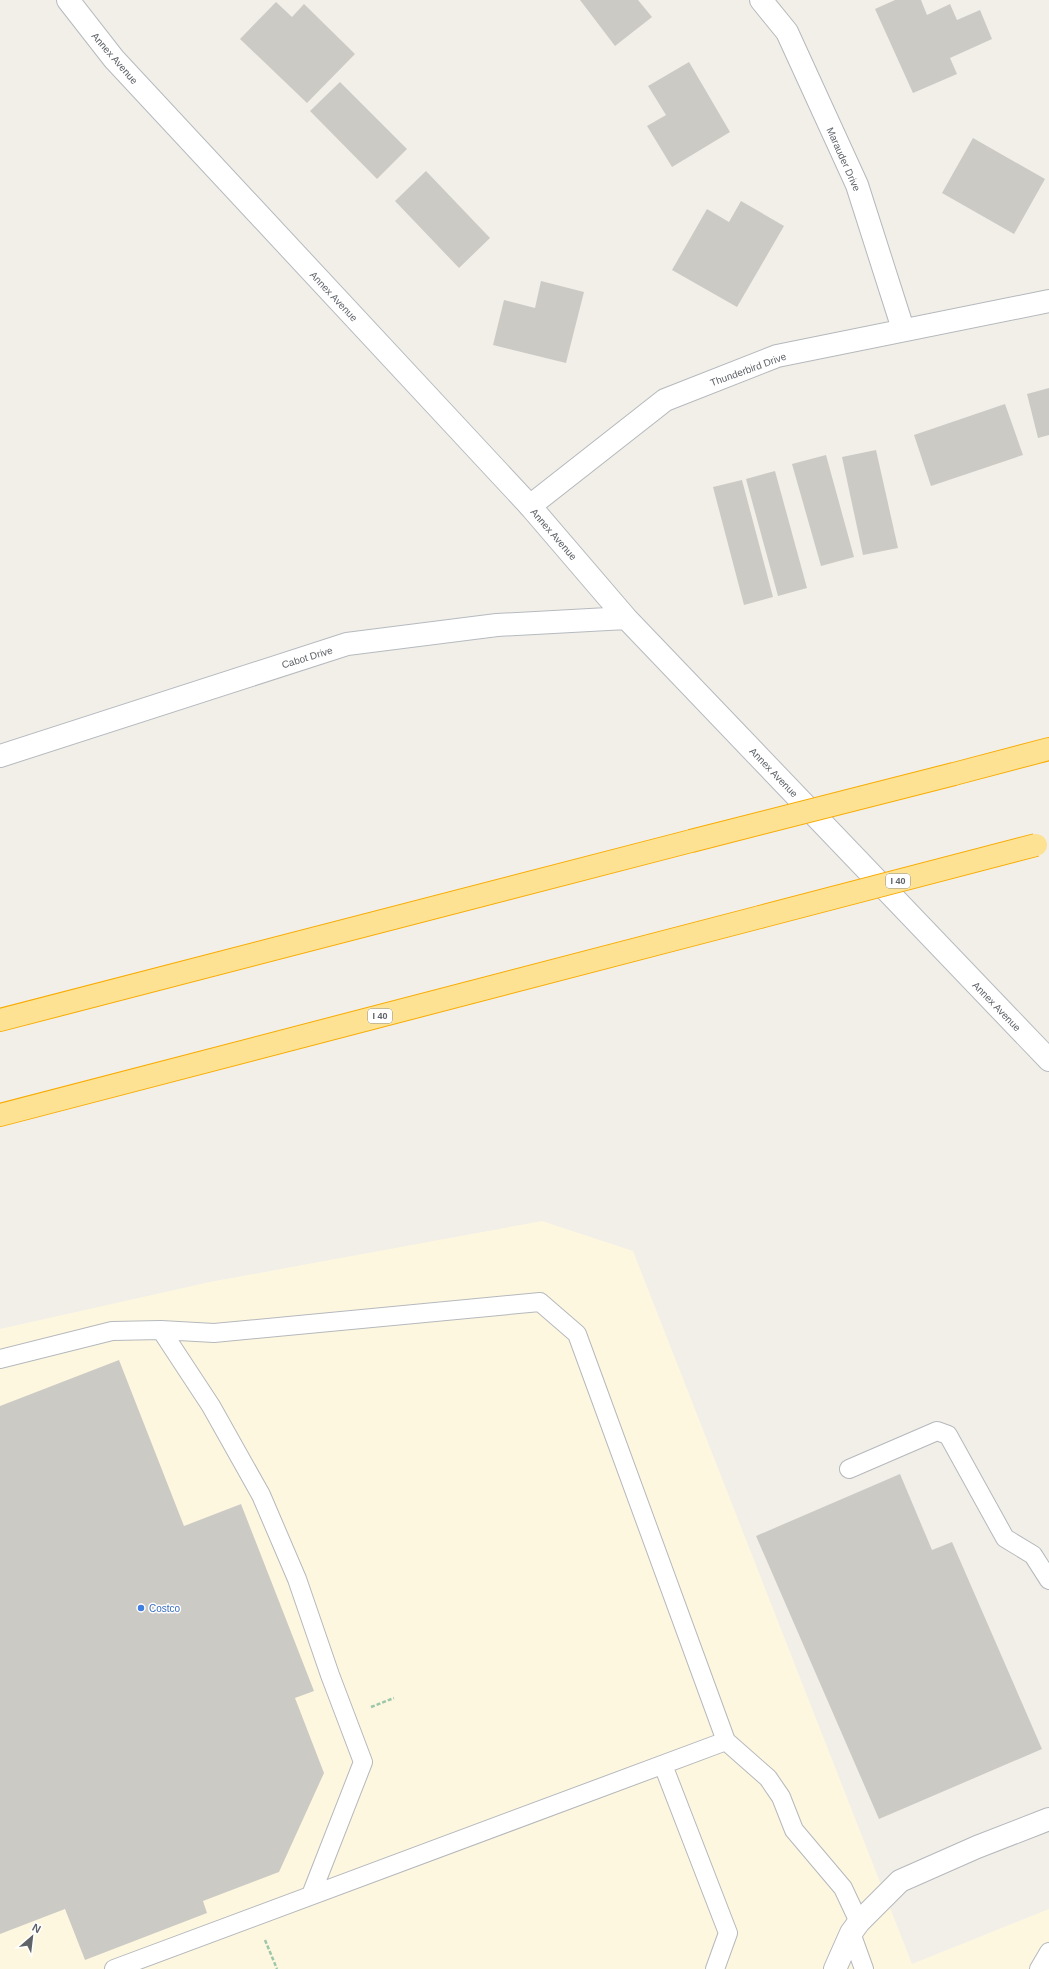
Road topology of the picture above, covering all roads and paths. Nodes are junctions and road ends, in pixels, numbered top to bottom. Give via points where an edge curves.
1 (68, 0) edge
2 (761, 0) edge
3 (1049, 301) edge
4 (903, 329) junction
5 (530, 506) junction
6 (626, 618) junction
7 (1049, 749) edge
8 (0, 756) edge
9 (1043, 844) edge
10 (0, 1020) edge
11 (1049, 1060) edge
12 (0, 1116) edge
13 (160, 1330) junction
14 (0, 1359) edge
15 (849, 1469) dead end
16 (1049, 1580) edge
17 (726, 1741) junction
18 (663, 1765) junction
19 (1049, 1819) edge
20 (311, 1895) junction
21 (855, 1927) junction
22 (1049, 1952) edge
23 (114, 1969) edge
24 (715, 1969) edge
25 (835, 1969) edge
26 (864, 1969) edge
27 (1039, 1969) edge

1 - 5 street, Annex Avenue via 114,59
2 - 4 street, Marauder Drive via 787,32 857,185
3 - 4 street, Thunderbird Drive
4 - 5 street, Thunderbird Drive via 777,356 665,400
5 - 6 street, Annex Avenue
6 - 8 street, Cabot Drive via 496,625 348,644
6 - 11 street, Annex Avenue
7 - 10 highway, bridge
9 - 12 highway, I 40, bridge
13 - 14 lane via 112,1331
13 - 17 lane via 214,1332 540,1302 577,1334
13 - 20 lane via 211,1406 262,1495 297,1579 363,1762
15 - 16 lane via 937,1431 948,1435 1005,1538 1033,1555
17 - 18 lane
17 - 21 lane via 768,1778 781,1798 794,1830 843,1888
18 - 20 lane
18 - 24 lane via 728,1933
19 - 21 street via 977,1847 900,1882
20 - 23 lane
21 - 25 street
21 - 26 lane
22 - 27 lane

